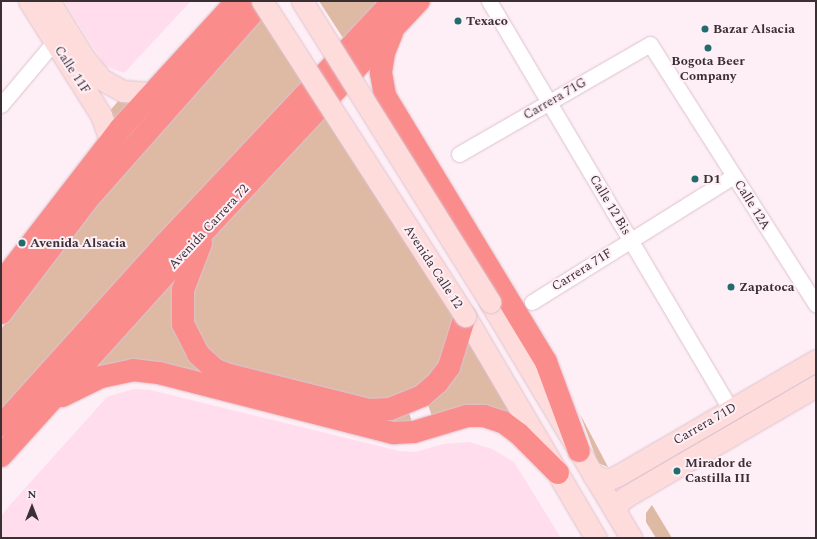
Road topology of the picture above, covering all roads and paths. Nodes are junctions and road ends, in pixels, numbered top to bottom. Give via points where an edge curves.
1 (29, 1) edge
2 (48, 1) edge
3 (236, 1) edge
4 (263, 1) edge
5 (302, 1) edge
6 (393, 1) edge
7 (419, 1) edge
8 (489, 1) edge
9 (395, 25) junction
10 (54, 42) junction
11 (650, 44) joint
12 (151, 93) junction
13 (549, 102) junction
14 (1, 105) edge
15 (110, 140) junction
16 (459, 154) dead end
17 (261, 170) junction
18 (734, 176) junction
19 (213, 193) junction
20 (208, 227) junction
21 (631, 240) junction
22 (1, 283) edge
23 (532, 302) dead end
24 (816, 305) edge
25 (1, 313) edge
26 (465, 316) junction
27 (816, 360) edge
28 (816, 386) edge
29 (47, 404) junction
30 (731, 410) junction
31 (1, 426) edge
32 (579, 451) junction
33 (1, 456) edge
34 (558, 473) junction
35 (592, 475) junction
36 (616, 512) junction
37 (596, 538) edge
38 (631, 538) edge

1 - 10 main road, Calle 11F
2 - 12 main road, Calle 11F via 84,59 101,79 123,91
3 - 12 highway
4 - 25 highway via 87,200
4 - 26 main road, Avenida Calle 12, bridge
5 - 32 main road, bridge via 490,302
6 - 19 highway, Avenida Carrera 72
7 - 9 highway, Avenida Carrera 72
8 - 13 street, Calle 12 Bis
9 - 17 highway, Avenida Carrera 72
9 - 32 highway via 384,53 382,66 386,96 543,357
10 - 14 street
10 - 15 main road, Calle 11F via 100,115
11 - 13 street, Carrera 71G
11 - 18 street, Calle 12A
12 - 15 highway
13 - 16 street, Carrera 71G
13 - 21 street, Calle 12 Bis
15 - 22 highway
17 - 19 highway
17 - 20 highway, Avenida Carrera 72
18 - 21 street, Carrera 71F
18 - 24 street, Calle 12A
19 - 31 highway, Avenida Carrera 72
20 - 26 highway via 183,290 183,324 198,354 216,370 228,375 369,410 390,409 422,396 437,383 449,367
20 - 29 highway, Avenida Carrera 72
21 - 23 street, Carrera 71F
21 - 30 street, Calle 12 Bis
26 - 34 main road, Avenida Calle 12
27 - 30 main road, Carrera 71D
28 - 36 main road, Carrera 71D via 627,496 621,500
29 - 33 highway, Avenida Carrera 72
29 - 34 highway via 101,377 133,370 147,370 388,432 414,432 467,416 484,416 503,422 519,434
30 - 35 main road, Carrera 71D via 617,476 608,480
32 - 35 main road
34 - 37 main road, Avenida Calle 12
35 - 36 main road
36 - 38 main road

